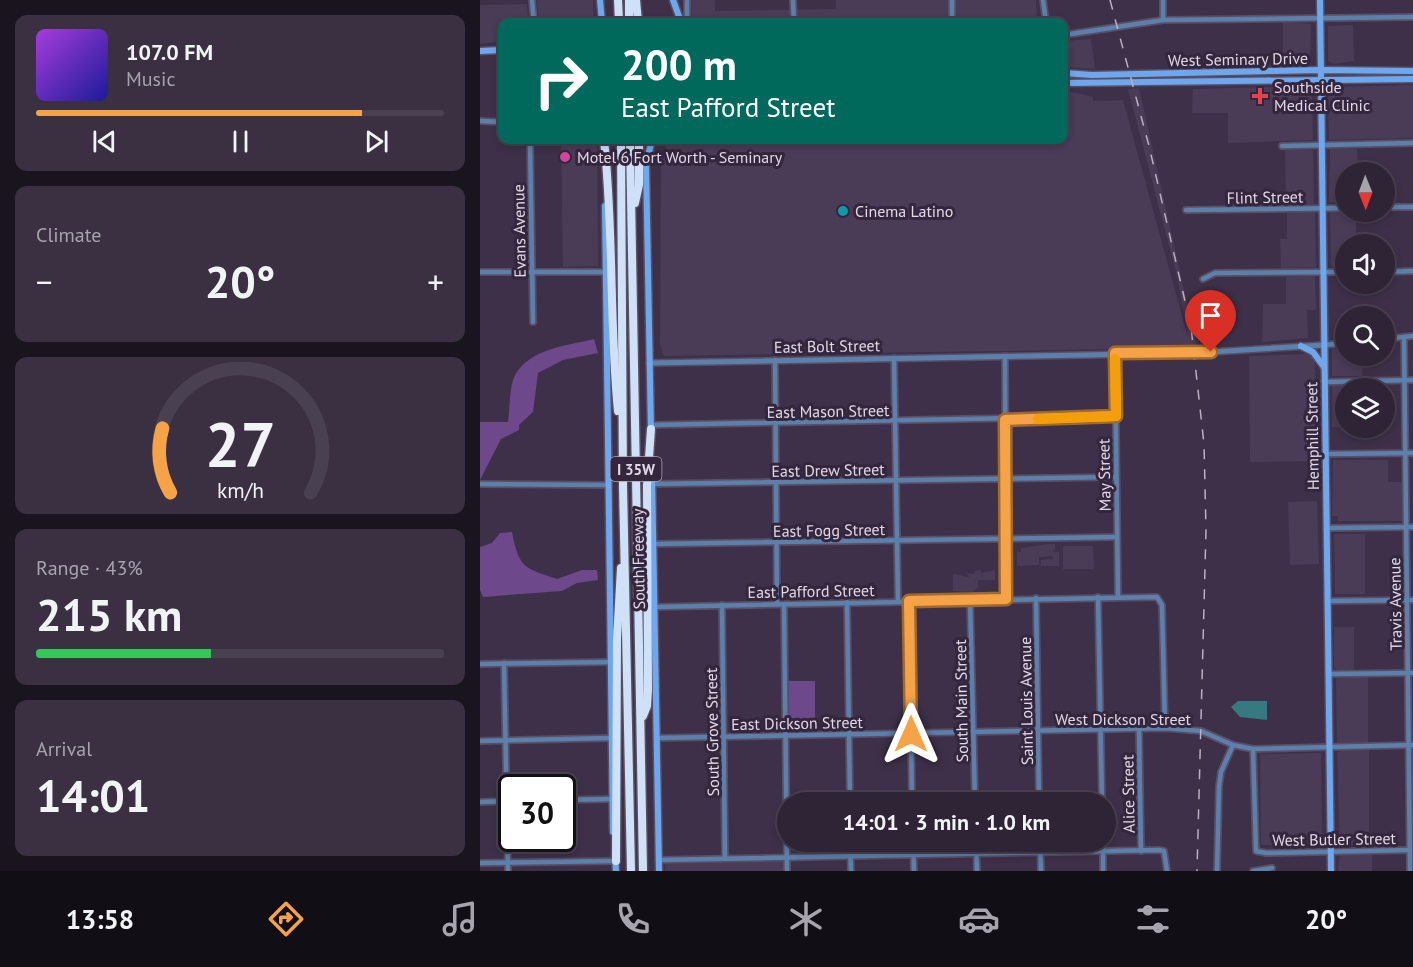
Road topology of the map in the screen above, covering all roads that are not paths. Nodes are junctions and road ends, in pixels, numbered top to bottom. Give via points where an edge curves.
1 (532, 0) edge
2 (600, 0) edge
3 (618, 0) edge
4 (628, 0) edge
5 (636, 0) edge
6 (673, 0) edge
7 (687, 0) edge
8 (793, 0) edge
9 (952, 0) edge
10 (1043, 0) edge
11 (1163, 0) edge
12 (1320, 0) edge
13 (1413, 17) edge
14 (534, 18) edge
15 (602, 18) edge
16 (619, 18) edge
17 (629, 18) edge
18 (638, 18) edge
19 (680, 18) edge
20 (687, 18) edge
21 (794, 18) edge
22 (952, 18) edge
23 (1045, 18) edge
24 (1320, 18) junction
25 (1163, 20) junction
26 (1068, 34) edge
27 (498, 50) edge
28 (480, 51) edge
29 (1321, 70) junction
30 (1413, 71) edge
31 (1230, 72) junction
32 (1068, 73) edge
33 (1413, 79) edge
34 (1321, 80) junction
35 (1227, 82) junction
36 (1068, 83) edge
37 (480, 121) edge
38 (498, 122) edge
39 (1413, 143) edge
40 (530, 144) edge
41 (604, 144) edge
42 (605, 144) edge
43 (621, 144) edge
44 (630, 144) edge
45 (639, 144) edge
46 (651, 144) edge
47 (1321, 144) junction
48 (1282, 146) dead end
49 (1395, 207) edge
50 (1413, 207) edge
51 (1322, 208) junction
52 (1335, 208) edge
53 (1186, 210) dead end
54 (632, 218) junction
55 (1413, 271) edge
56 (480, 272) edge
57 (532, 272) junction
58 (606, 272) junction
59 (1323, 272) junction
60 (1335, 272) edge
61 (1395, 272) edge
62 (1203, 279) dead end
63 (533, 322) dead end
64 (1413, 336) edge
65 (1404, 337) junction
66 (1395, 338) edge
67 (1335, 344) edge
68 (1324, 345) junction
69 (1300, 346) junction
70 (1115, 353) junction
71 (1005, 355) junction
72 (894, 358) junction
73 (775, 360) junction
74 (649, 363) junction
75 (1324, 368) junction
76 (1404, 380) junction
77 (1413, 380) edge
78 (1324, 382) junction
79 (1116, 416) junction
80 (1005, 420) junction
81 (895, 422) junction
82 (775, 423) junction
83 (651, 427) junction
84 (1405, 453) junction
85 (1413, 453) edge
86 (1326, 454) junction
87 (623, 463) junction
88 (1116, 477) junction
89 (1006, 480) junction
90 (896, 481) junction
91 (776, 483) junction
92 (480, 484) edge
93 (652, 484) junction
94 (608, 485) junction
95 (1413, 526) edge
96 (1406, 527) junction
97 (1327, 528) junction
98 (624, 537) junction
99 (1117, 537) junction
100 (1006, 539) junction
101 (897, 541) junction
102 (776, 543) junction
103 (653, 544) junction
104 (1098, 597) junction
105 (1118, 597) junction
106 (1036, 598) junction
107 (970, 599) junction
108 (1006, 599) junction
109 (1410, 600) edge
110 (898, 601) junction
111 (909, 601) junction
112 (1328, 601) junction
113 (847, 602) junction
114 (777, 604) junction
115 (784, 604) junction
116 (722, 605) junction
117 (653, 607) junction
118 (611, 662) junction
119 (504, 663) junction
120 (480, 664) edge
121 (1410, 673) edge
122 (1329, 674) junction
123 (641, 719) junction
124 (1139, 728) junction
125 (1164, 729) junction
126 (1101, 730) junction
127 (974, 732) junction
128 (1038, 732) junction
129 (849, 734) junction
130 (911, 734) junction
131 (786, 735) junction
132 (724, 736) junction
133 (611, 738) junction
134 (657, 738) junction
135 (506, 740) junction
136 (480, 741) edge
137 (1233, 745) junction
138 (1411, 745) edge
139 (1330, 747) junction
140 (1253, 749) junction
141 (508, 774) edge
142 (850, 792) edge
143 (912, 792) edge
144 (975, 792) edge
145 (1040, 792) edge
146 (1102, 792) edge
147 (612, 799) junction
148 (576, 800) edge
149 (498, 801) edge
150 (480, 802) edge
151 (1411, 850) edge
152 (1141, 851) junction
153 (1331, 851) junction
154 (507, 852) edge
155 (851, 852) edge
156 (914, 852) edge
157 (1103, 852) joint
158 (1116, 852) edge
159 (1040, 853) junction
160 (976, 854) junction
161 (914, 855) junction
162 (851, 856) junction
163 (787, 857) junction
164 (725, 858) junction
165 (658, 860) junction
166 (616, 861) junction
167 (480, 863) edge
168 (507, 863) junction
169 (1272, 868) dead end
170 (508, 871) edge
171 (616, 871) edge
172 (631, 871) edge
173 (643, 871) edge
174 (658, 871) edge
175 (787, 871) edge
176 (851, 871) edge
177 (914, 871) edge
178 (976, 871) edge
179 (1041, 871) edge
180 (1103, 871) edge
181 (1167, 871) edge
182 (1217, 871) edge
183 (1253, 871) edge
184 (1331, 871) edge
185 (1410, 871) edge

1 - 14 street
2 - 15 main road
3 - 16 highway
4 - 17 highway
5 - 18 highway
6 - 19 main road
7 - 20 street
8 - 21 street
9 - 22 street
10 - 23 street
11 - 25 street
12 - 24 main road, Hemphill Street
13 - 24 street
24 - 25 street
24 - 29 main road, Hemphill Street
25 - 26 street
27 - 28 main road
29 - 30 main road, West Seminary Drive
29 - 31 main road, West Seminary Drive
29 - 34 main road, Hemphill Street
31 - 32 main road, West Seminary Drive
31 - 35 main road
33 - 34 main road, West Seminary Drive
34 - 35 main road, West Seminary Drive
34 - 47 main road, Hemphill Street
35 - 36 main road, West Seminary Drive
37 - 38 street
39 - 47 street
40 - 57 street, Evans Avenue
41 - 58 main road, South Freeway
42 - 87 highway via 609,179 613,365
43 - 87 highway, South Freeway / I 35W
44 - 54 highway, South Freeway / I 35W
45 - 54 highway via 639,184
46 - 74 main road, South Freeway via 646,164
47 - 48 street
47 - 51 main road, Hemphill Street
49 - 50 street
51 - 52 street, Flint Street
51 - 53 street, Flint Street
51 - 59 main road, Hemphill Street
54 - 123 highway, South Freeway / I 35W
55 - 61 street
56 - 57 street
57 - 58 street
57 - 63 street, Evans Avenue
58 - 94 main road, South Freeway
59 - 60 street
59 - 62 street via 1215,273
59 - 68 main road, Hemphill Street
64 - 65 street
65 - 66 street
65 - 76 street, Travis Avenue
67 - 68 street
68 - 69 street, East Bolt Street
68 - 75 main road, Hemphill Street
69 - 70 street, East Bolt Street
69 - 75 main road via 1313,352
70 - 71 street, East Bolt Street
70 - 79 street, May Street
71 - 72 street, East Bolt Street
71 - 80 street
72 - 73 street, East Bolt Street
72 - 81 street
73 - 74 street, East Bolt Street
73 - 82 street
74 - 83 main road, South Freeway
75 - 78 main road, Hemphill Street
76 - 77 street
76 - 78 street
76 - 84 street, Travis Avenue
78 - 86 main road, Hemphill Street
79 - 80 street, East Mason Street
79 - 88 street, May Street
80 - 81 street, East Mason Street
80 - 89 street
81 - 82 street, East Mason Street
81 - 90 street
82 - 83 street, East Mason Street
82 - 91 street
83 - 93 main road, South Freeway
83 - 123 highway via 647,486 648,706
84 - 85 street
84 - 86 street
84 - 96 street, Travis Avenue
86 - 97 main road, Hemphill Street
87 - 98 highway, South Freeway / I 35W
88 - 89 street, East Drew Street
88 - 99 street, May Street
89 - 90 street, East Drew Street
89 - 100 street
90 - 91 street, East Drew Street
90 - 101 street
91 - 93 street, East Drew Street
91 - 102 street
92 - 94 street
93 - 103 main road, South Freeway
94 - 118 main road, South Freeway
95 - 96 street
96 - 97 street
96 - 109 street, Travis Avenue
97 - 112 main road, Hemphill Street
98 - 166 highway via 618,588
98 - 172 highway, South Freeway / I 35W
99 - 100 street, East Fogg Street
99 - 105 street, May Street
100 - 101 street, East Fogg Street
100 - 108 street
101 - 102 street, East Fogg Street
101 - 110 street
102 - 103 street, East Fogg Street
102 - 114 street
103 - 117 main road, South Freeway
104 - 105 street, East Pafford Street
104 - 106 street, East Pafford Street
104 - 126 street
105 - 125 street, East Pafford Street via 1157,597 1162,605
106 - 108 street, East Pafford Street
106 - 128 street, Saint Louis Avenue
107 - 108 street, East Pafford Street
107 - 111 street, East Pafford Street
107 - 127 street, South Main Street
109 - 112 street
109 - 121 street, Travis Avenue
110 - 111 street, East Pafford Street
110 - 113 street, East Pafford Street
111 - 130 street
112 - 122 main road, Hemphill Street
113 - 115 street, East Pafford Street
113 - 129 street
114 - 115 street, East Pafford Street
114 - 116 street, East Pafford Street
115 - 131 street
116 - 117 street, East Pafford Street
116 - 132 street, South Grove Street
117 - 134 main road, South Freeway
118 - 119 street
118 - 133 main road, South Freeway
119 - 120 street
119 - 135 street
121 - 122 street
121 - 138 street, Travis Avenue
122 - 139 main road, Hemphill Street
123 - 173 highway, South Freeway / I 35W
124 - 125 street, West Dickson Street
124 - 126 street, West Dickson Street
124 - 152 street, Alice Street
125 - 137 street, West Dickson Street via 1201,731
126 - 128 street, West Dickson Street
126 - 146 street
127 - 128 street, West Dickson Street
127 - 130 street, East Dickson Street
127 - 144 street, South Main Street
128 - 145 street, Saint Louis Avenue
129 - 130 street, East Dickson Street
129 - 131 street, East Dickson Street
129 - 142 street
130 - 143 street
131 - 132 street, East Dickson Street
131 - 163 street
132 - 134 street, East Dickson Street
132 - 164 street, South Grove Street
133 - 135 street
133 - 147 main road, South Freeway
134 - 165 main road, South Freeway
135 - 136 street
135 - 141 street
137 - 140 street, West Dickson Street
137 - 182 street via 1219,786
138 - 139 street, West Dickson Street
138 - 151 street, Travis Avenue
139 - 140 street, West Dickson Street
139 - 153 main road, Hemphill Street
140 - 153 street, West Butler Street via 1256,851
147 - 148 street
147 - 166 main road, South Freeway
149 - 150 street
151 - 153 street, West Butler Street
151 - 185 street, Travis Avenue
152 - 158 street
152 - 181 street, Alice Street via 1164,851
153 - 184 main road, Hemphill Street
154 - 168 street
155 - 162 street
156 - 161 street
157 - 159 street
157 - 180 street
159 - 160 street
159 - 179 street
160 - 161 street
160 - 178 street
161 - 162 street
161 - 177 street
162 - 163 street
162 - 176 street
163 - 164 street
163 - 175 street
164 - 165 street
165 - 174 main road, South Freeway
166 - 168 street
166 - 171 main road, South Freeway
167 - 168 street
168 - 170 street
169 - 183 street

